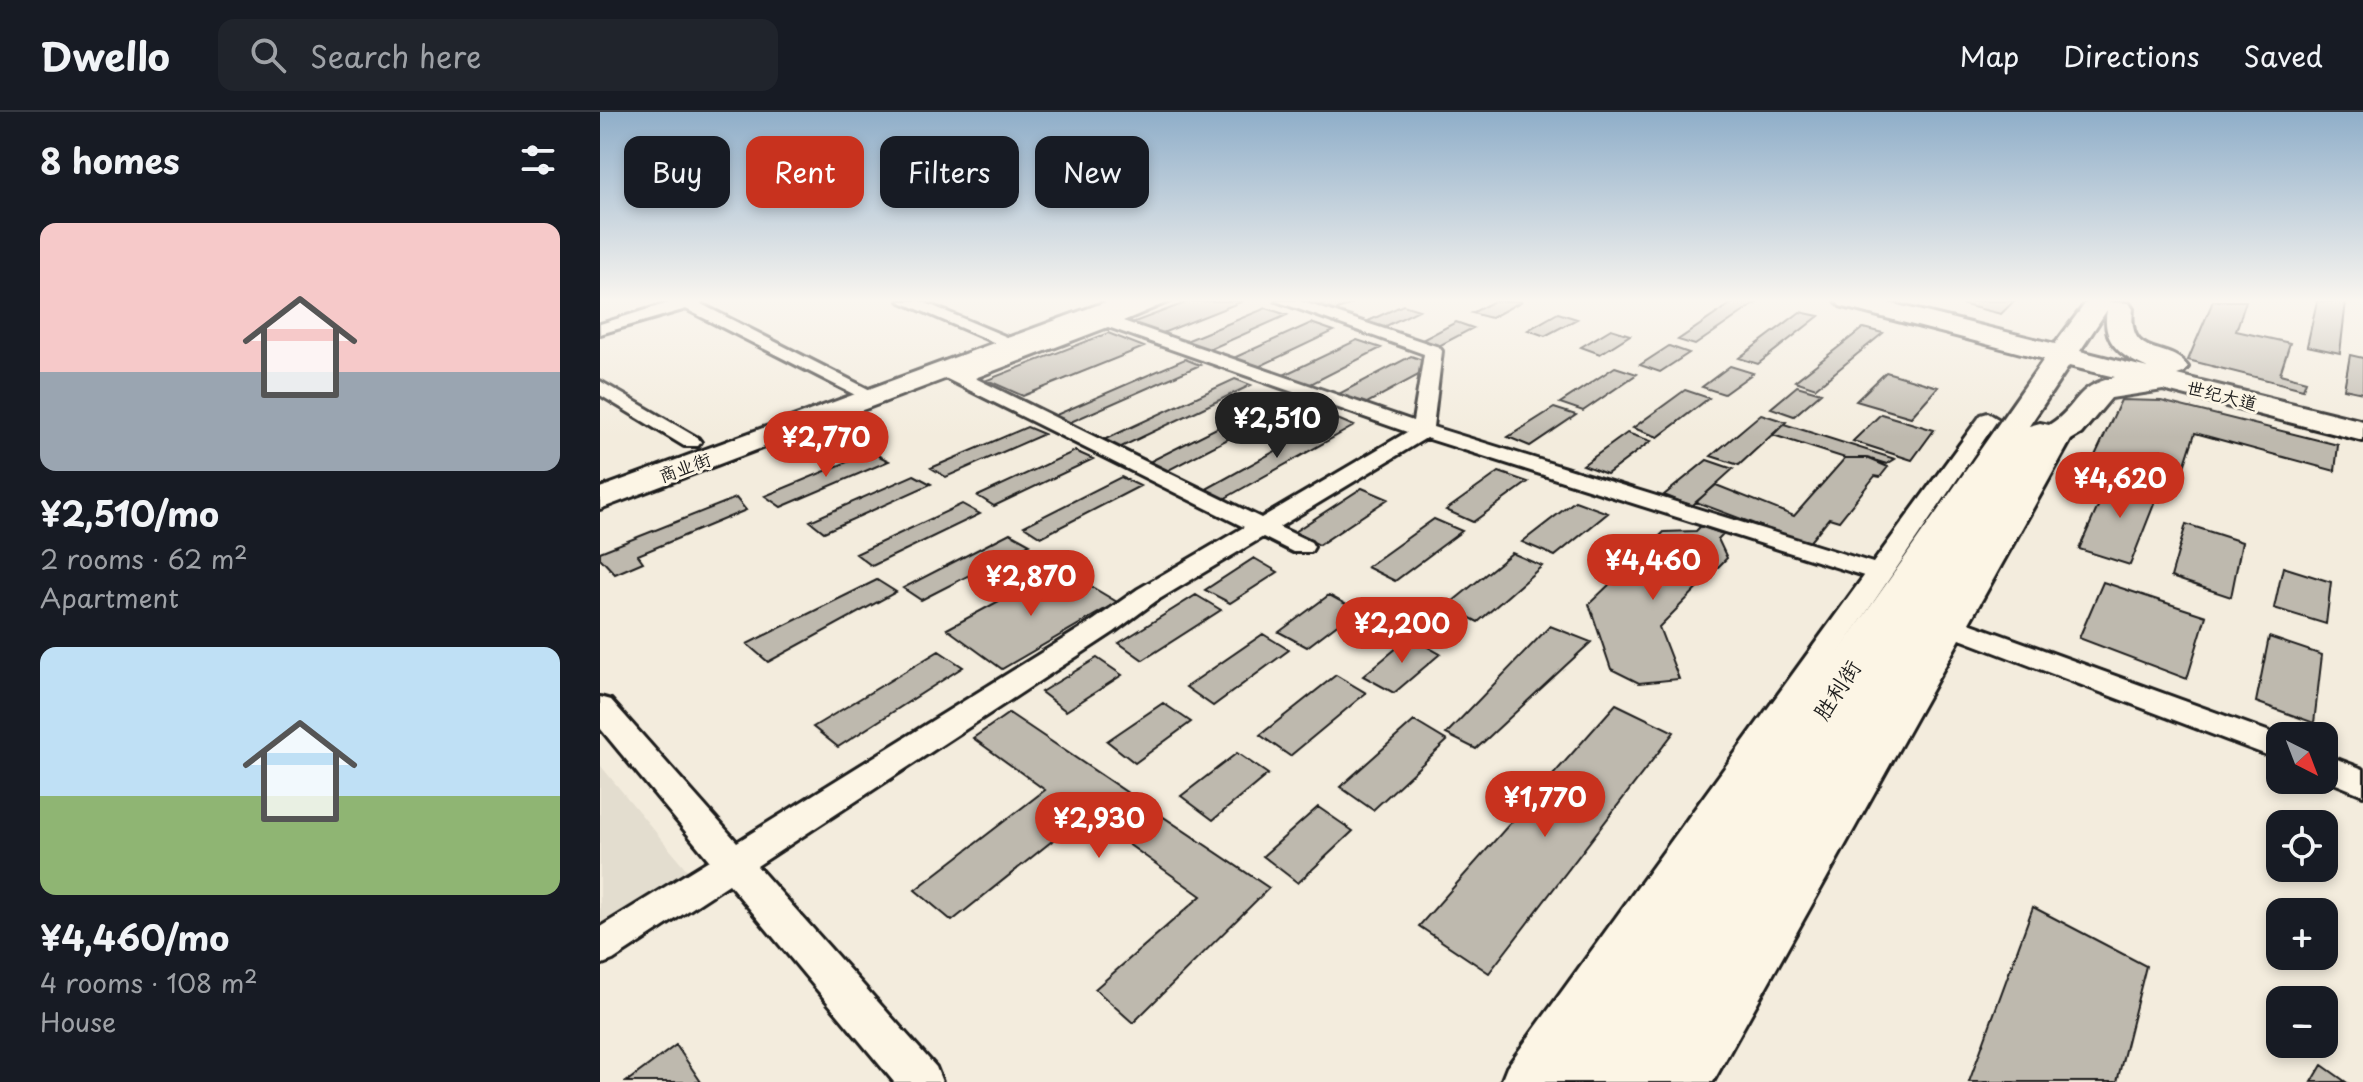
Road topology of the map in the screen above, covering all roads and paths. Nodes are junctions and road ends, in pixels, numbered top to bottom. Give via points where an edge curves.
1 (775, 346) edge
2 (1013, 346) edge
3 (1032, 346) edge
4 (1178, 346) edge
5 (1419, 346) edge
6 (1996, 346) edge
7 (2049, 346) edge
8 (2084, 346) edge
9 (2130, 346) edge
10 (2079, 354) junction
11 (952, 374) junction
12 (600, 387) edge
13 (2215, 388) junction
14 (876, 398) junction
15 (2363, 418) edge
16 (2363, 431) edge
17 (1422, 432) junction
18 (2018, 440) junction
19 (691, 442) dead end
20 (600, 499) edge
21 (1259, 528) junction
22 (1302, 547) dead end
23 (1880, 573) junction
24 (1953, 627) junction
25 (600, 708) edge
26 (2266, 743) edge
27 (2338, 772) edge
28 (2363, 782) edge
29 (733, 863) junction
30 (600, 948) edge
31 (921, 1082) edge
32 (1522, 1082) edge
33 (1578, 1082) edge
34 (1632, 1082) edge
35 (1690, 1082) edge

1 - 14 street
2 - 11 street, 商业街
3 - 11 street
4 - 17 street
5 - 17 street via 1433,351
6 - 18 main road via 2020,370
7 - 10 main road, 世纪大道
8 - 10 main road, 胜利街
9 - 13 main road
10 - 13 main road, 世纪大道
10 - 18 main road, 胜利街
11 - 14 street, 商业街
11 - 21 street
12 - 19 street
13 - 15 main road, 世纪大道
13 - 16 main road, 世纪大道
13 - 18 main road via 2109,388 2089,400 2081,416
14 - 20 street, 商业街
17 - 21 street
17 - 23 street
18 - 23 street
18 - 24 street
18 - 33 main road, 胜利街
18 - 34 main road, 胜利街
21 - 22 street
21 - 29 street
23 - 32 street
24 - 26 street
24 - 35 street
25 - 29 street
27 - 28 street
29 - 30 street
29 - 31 street

